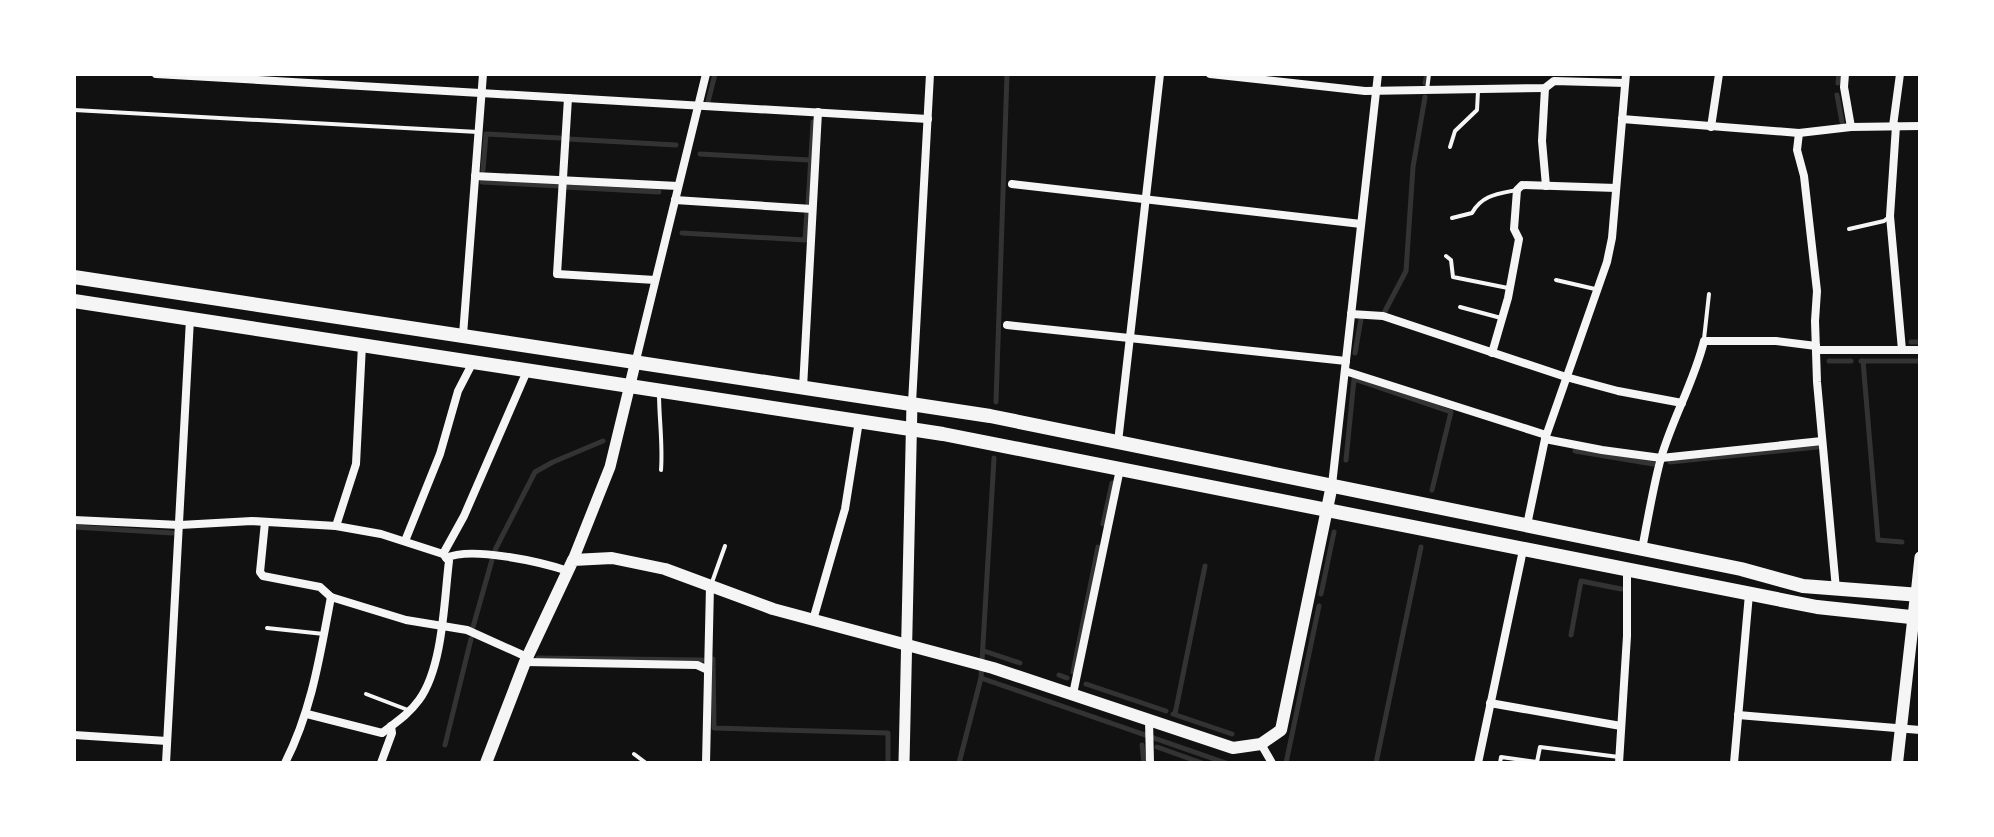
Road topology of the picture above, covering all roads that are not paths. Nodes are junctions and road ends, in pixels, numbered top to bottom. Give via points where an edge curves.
1 (156, 74) edge
2 (483, 74) edge
3 (706, 74) edge
4 (930, 74) edge
5 (1160, 74) edge
6 (1210, 74) edge
7 (1378, 74) edge
8 (1429, 74) edge
9 (1719, 74) edge
10 (1845, 74) edge
11 (1900, 74) edge
12 (204, 76) edge
13 (1553, 78) edge
14 (1625, 78) edge
15 (1545, 88) junction
16 (1478, 89) junction
17 (1376, 90) junction
18 (1427, 90) junction
19 (482, 92) junction
20 (568, 98) junction
21 (698, 105) junction
22 (74, 110) edge
23 (818, 112) junction
24 (928, 119) junction
25 (1622, 119) junction
26 (1894, 126) junction
27 (1920, 126) edge
28 (1711, 127) junction
29 (1851, 127) junction
30 (478, 132) junction
31 (1799, 133) junction
32 (1450, 147) dead end
33 (475, 176) junction
34 (563, 181) junction
35 (1012, 184) dead end
36 (678, 186) junction
37 (1546, 186) junction
38 (1616, 188) junction
39 (1517, 190) junction
40 (675, 200) junction
41 (1146, 200) junction
42 (812, 209) junction
43 (1890, 216) junction
44 (1452, 218) dead end
45 (1361, 224) junction
46 (1849, 229) dead end
47 (1446, 256) dead end
48 (74, 277) edge
49 (655, 280) junction
50 (1556, 280) dead end
51 (1510, 288) junction
52 (1597, 290) junction
53 (1709, 294) dead end
54 (74, 301) edge
55 (1460, 307) dead end
56 (1351, 314) junction
57 (190, 319) junction
58 (1502, 319) junction
59 (1007, 325) dead end
60 (463, 335) junction
61 (1130, 338) junction
62 (1704, 341) junction
63 (362, 345) junction
64 (1816, 348) junction
65 (1902, 350) junction
66 (1920, 350) edge
67 (1492, 353) junction
68 (636, 360) junction
69 (473, 362) junction
70 (1345, 366) junction
71 (527, 371) junction
72 (1566, 377) junction
73 (629, 386) junction
74 (803, 388) junction
75 (659, 391) junction
76 (912, 403) junction
77 (1682, 403) junction
78 (859, 421) junction
79 (910, 430) junction
80 (1546, 437) junction
81 (1822, 441) junction
82 (1118, 442) junction
83 (1661, 458) junction
84 (1120, 469) junction
85 (661, 470) dead end
86 (1332, 485) junction
87 (1326, 512) junction
88 (74, 520) edge
89 (265, 522) junction
90 (180, 525) junction
91 (1527, 525) junction
92 (336, 526) junction
93 (405, 541) junction
94 (725, 546) dead end
95 (1642, 549) junction
96 (1523, 550) junction
97 (445, 556) junction
98 (1920, 557) edge
99 (570, 566) junction
100 (1627, 570) junction
101 (710, 586) junction
102 (1836, 590) junction
103 (1749, 594) junction
104 (1918, 595) edge
105 (331, 597) junction
106 (1916, 618) edge
107 (813, 620) junction
108 (441, 624) junction
109 (267, 628) dead end
110 (324, 634) junction
111 (907, 643) junction
112 (526, 660) junction
113 (708, 670) junction
114 (366, 694) dead end
115 (1073, 694) junction
116 (1490, 703) junction
117 (410, 711) junction
118 (307, 714) junction
119 (1738, 715) junction
120 (1149, 720) junction
121 (391, 726) junction
122 (1621, 726) junction
123 (1901, 728) junction
124 (1920, 730) edge
125 (74, 735) edge
126 (167, 741) junction
127 (1261, 744) junction
128 (634, 754) dead end
129 (1619, 760) edge
130 (166, 763) edge
131 (285, 763) edge
132 (381, 763) edge
133 (486, 763) edge
134 (646, 763) edge
135 (706, 763) edge
136 (904, 763) edge
137 (1150, 763) edge
138 (1272, 763) edge
139 (1478, 763) edge
140 (1500, 763) edge
141 (1734, 763) edge
142 (1897, 763) edge

1 - 12 street
2 - 19 street
3 - 21 street
4 - 24 street
5 - 41 street
6 - 17 street
7 - 17 street
8 - 18 lane
9 - 28 street
10 - 29 street
11 - 26 street
12 - 19 street
13 - 14 street
13 - 15 street
14 - 25 street
15 - 16 street
15 - 37 street
16 - 18 street
16 - 32 lane via 1477,110 1455,131
17 - 18 street
17 - 45 street
19 - 20 street
19 - 30 street
20 - 21 street
20 - 34 street
21 - 23 street
21 - 36 street
22 - 30 lane
23 - 24 street
23 - 42 street
24 - 76 street
25 - 28 street
25 - 38 street
26 - 27 street
26 - 29 street
26 - 43 street
28 - 31 street
29 - 31 street
30 - 33 street
31 - 64 street via 1817,291
33 - 34 street
33 - 60 street
34 - 36 street
34 - 49 street via 557,274
35 - 41 street
36 - 40 street
37 - 38 street
37 - 39 street via 1522,185
38 - 52 street via 1612,238
39 - 44 lane via 1479,201 1472,213
39 - 51 street via 1514,229 1519,239
40 - 42 street
40 - 49 street
41 - 45 street
41 - 61 street
42 - 74 street
43 - 46 lane
43 - 65 street
45 - 56 street
47 - 51 lane via 1453,277
48 - 60 main road
49 - 68 street
50 - 52 lane
51 - 58 street
52 - 72 street
53 - 62 lane
54 - 57 main road
55 - 58 lane
56 - 67 street via 1383,316
56 - 70 street
57 - 63 main road
57 - 90 street
58 - 67 street
59 - 61 street
60 - 68 main road
61 - 70 street
61 - 82 street
62 - 64 street via 1776,341
62 - 77 street
63 - 69 main road
63 - 92 street via 356,464
64 - 65 street
64 - 81 street
65 - 66 street
67 - 72 street
68 - 73 street
68 - 74 main road
69 - 71 main road
69 - 93 street
70 - 80 street
70 - 86 street
71 - 73 main road
71 - 97 street
72 - 77 street
72 - 80 street
73 - 75 main road
73 - 99 street via 610,467
74 - 76 main road
75 - 78 main road
75 - 85 lane
76 - 79 street
76 - 82 main road
77 - 83 street
78 - 79 main road
78 - 107 street via 845,509
79 - 84 main road
79 - 111 street
80 - 83 street
80 - 91 street
81 - 83 street
81 - 102 street
82 - 86 main road
83 - 95 street
84 - 87 main road
84 - 115 street
86 - 87 main road
86 - 91 main road
87 - 96 main road
87 - 127 main road via 1281,730
88 - 90 street
89 - 90 street
89 - 92 street
89 - 105 street via 263,576 320,587
90 - 126 street
91 - 95 main road
92 - 93 street
93 - 97 street
94 - 101 lane
95 - 102 main road
96 - 100 main road
96 - 116 street
97 - 99 street
97 - 108 street via 449,561
98 - 104 street
99 - 101 main road via 612,558
99 - 112 main road
100 - 103 main road
100 - 122 street
101 - 107 main road
101 - 113 street
102 - 104 main road
103 - 106 main road
103 - 119 street
104 - 106 main road
105 - 108 street via 406,620
105 - 110 street
106 - 123 main road
107 - 111 main road
108 - 112 street via 487,637
108 - 117 street via 427,683
109 - 110 lane
110 - 118 street
111 - 115 main road
111 - 136 street
112 - 113 street via 697,665
112 - 133 main road
113 - 135 street
114 - 117 lane
115 - 120 main road
116 - 122 street
116 - 139 street
117 - 121 street
118 - 121 street via 382,733
118 - 131 street
119 - 123 street
119 - 141 street
120 - 127 main road via 1233,748
120 - 137 street
121 - 132 street
122 - 129 street
123 - 124 street
123 - 142 main road
125 - 126 street
126 - 130 street
127 - 138 street
128 - 134 lane
129 - 140 lane via 1540,747 1537,762 1501,757

